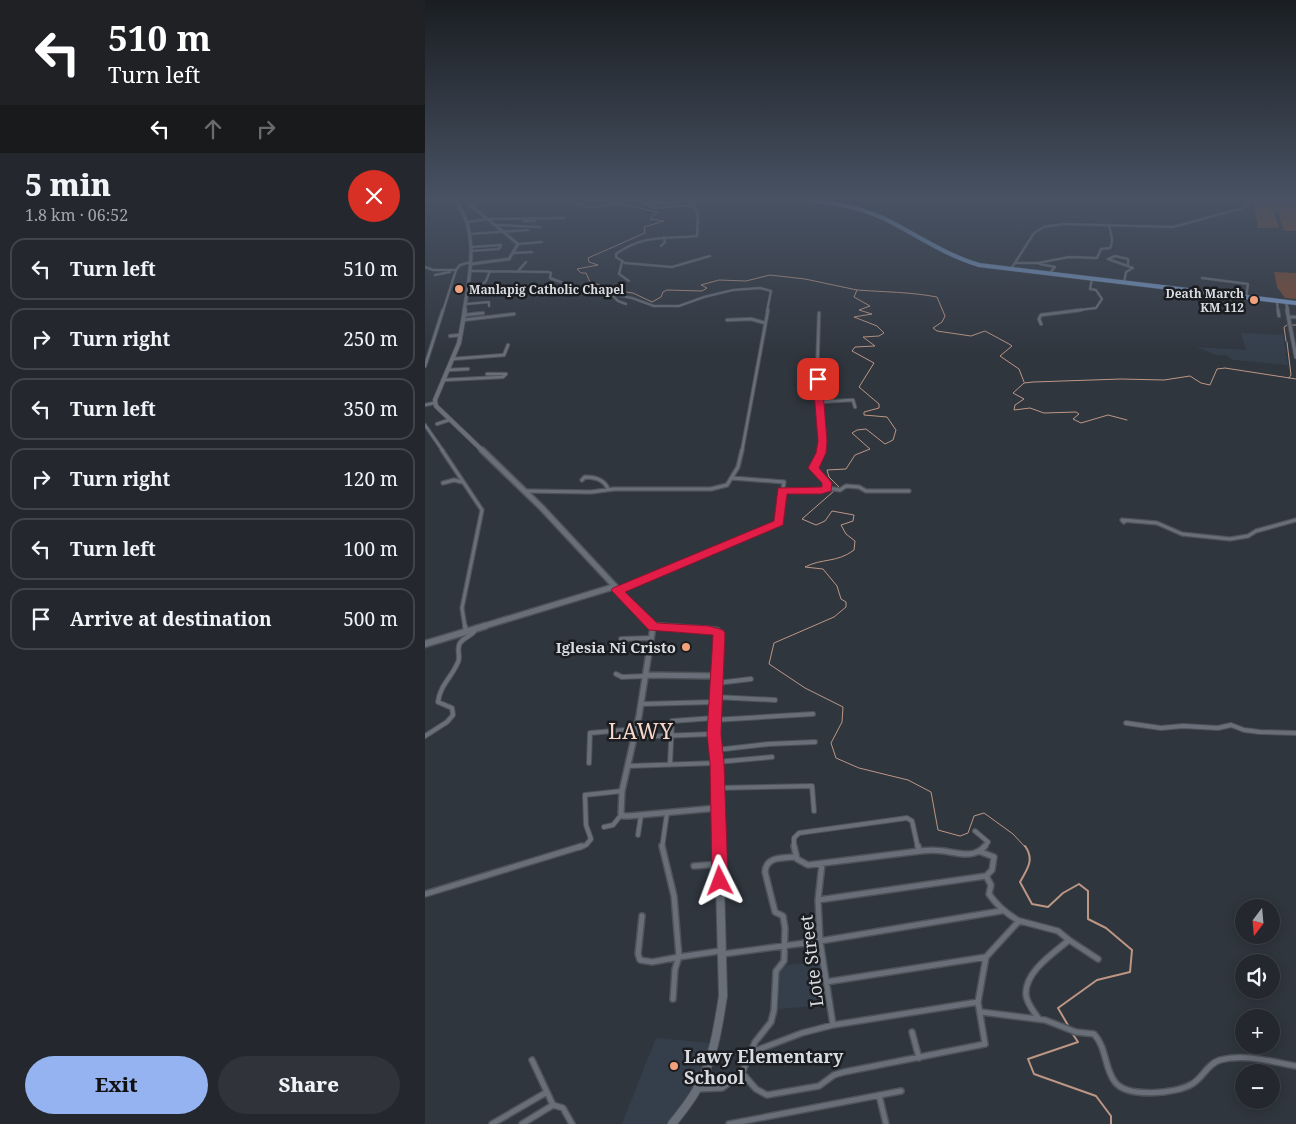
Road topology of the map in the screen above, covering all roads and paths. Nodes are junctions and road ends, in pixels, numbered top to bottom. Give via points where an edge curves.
1 (471, 251) edge
2 (620, 251) edge
3 (944, 251) edge
4 (1023, 251) edge
5 (1100, 251) edge
6 (532, 252) dead end
7 (514, 253) joint
8 (710, 256) dead end
9 (526, 262) dead end
10 (622, 262) junction
11 (471, 263) junction
12 (1015, 263) junction
13 (1035, 263) junction
14 (456, 264) dead end
15 (459, 266) junction
16 (1128, 266) junction
17 (425, 267) edge
18 (1011, 270) junction
19 (456, 271) junction
20 (471, 271) junction
21 (490, 271) junction
22 (518, 271) junction
23 (1049, 274) junction
24 (435, 275) dead end
25 (1202, 278) dead end
26 (1092, 279) junction
27 (629, 281) dead end
28 (1124, 283) junction
29 (567, 285) junction
30 (480, 287) dead end
31 (557, 288) dead end
32 (610, 295) junction
33 (606, 298) dead end
34 (1246, 298) junction
35 (1277, 302) junction
36 (1286, 302) junction
37 (1296, 303) edge
38 (466, 304) junction
39 (626, 304) dead end
40 (489, 306) dead end
41 (483, 313) dead end
42 (819, 313) dead end
43 (515, 314) dead end
44 (1279, 316) dead end
45 (464, 317) junction
46 (1289, 317) junction
47 (1296, 317) edge
48 (727, 320) dead end
49 (765, 322) junction
50 (1290, 323) junction
51 (1296, 323) edge
52 (1041, 324) dead end
53 (461, 335) junction
54 (450, 336) dead end
55 (508, 345) dead end
56 (1295, 346) edge
57 (426, 358) edge
58 (1296, 358) edge
59 (452, 359) junction
60 (425, 366) edge
61 (469, 369) dead end
62 (447, 370) junction
63 (487, 374) dead end
64 (443, 380) junction
65 (820, 402) junction
66 (434, 403) junction
67 (425, 405) edge
68 (855, 407) dead end
69 (449, 420) junction
70 (437, 424) dead end
71 (425, 425) edge
72 (732, 478) junction
73 (582, 480) dead end
74 (463, 482) junction
75 (443, 483) dead end
76 (827, 488) junction
77 (608, 489) junction
78 (782, 490) junction
79 (524, 491) junction
80 (909, 491) dead end
81 (1296, 520) edge
82 (1124, 522) dead end
83 (615, 589) junction
84 (653, 627) junction
85 (475, 629) junction
86 (466, 632) junction
87 (651, 638) junction
88 (621, 639) dead end
89 (425, 644) edge
90 (616, 674) dead end
91 (646, 676) junction
92 (716, 679) junction
93 (751, 679) dead end
94 (715, 700) junction
95 (775, 700) dead end
96 (641, 704) junction
97 (813, 714) dead end
98 (714, 719) junction
99 (1126, 723) dead end
100 (636, 729) junction
101 (1296, 733) edge
102 (714, 734) junction
103 (425, 736) edge
104 (671, 736) junction
105 (634, 738) junction
106 (815, 742) dead end
107 (715, 750) junction
108 (772, 757) dead end
109 (589, 763) dead end
110 (717, 763) junction
111 (671, 765) junction
112 (628, 766) junction
113 (717, 788) junction
114 (622, 791) junction
115 (717, 808) junction
116 (814, 811) dead end
117 (667, 813) junction
118 (621, 815) junction
119 (641, 815) junction
120 (604, 827) dead end
121 (975, 831) dead end
122 (638, 835) dead end
123 (919, 850) junction
124 (981, 852) junction
125 (794, 857) junction
126 (719, 864) junction
127 (822, 864) junction
128 (694, 866) dead end
129 (987, 876) junction
130 (425, 894) edge
131 (818, 900) junction
132 (1001, 911) junction
133 (642, 916) dead end
134 (1019, 921) junction
135 (1069, 940) junction
136 (820, 942) junction
137 (784, 947) junction
138 (723, 952) junction
139 (679, 956) junction
140 (986, 957) junction
141 (1098, 959) dead end
142 (826, 982) junction
143 (673, 999) dead end
144 (978, 1002) junction
145 (981, 1012) junction
146 (1039, 1019) junction
147 (833, 1025) junction
148 (912, 1032) dead end
149 (751, 1052) junction
150 (919, 1058) junction
151 (532, 1060) dead end
152 (1296, 1066) edge
153 (742, 1073) junction
154 (698, 1089) junction
155 (901, 1090) dead end
156 (547, 1092) junction
157 (879, 1095) junction
158 (553, 1105) junction
159 (491, 1124) edge
160 (522, 1124) edge
161 (572, 1124) edge
162 (672, 1124) edge
163 (729, 1124) edge
164 (886, 1124) edge

1 - 11 main road
2 - 10 street via 616,255
3 - 18 main road via 979,265
4 - 12 street
5 - 13 street via 1097,258 1069,256
6 - 7 street
7 - 11 street via 507,260
8 - 10 street via 672,267
9 - 22 street
10 - 27 street via 619,274
11 - 15 street
11 - 20 main road
12 - 13 street
12 - 18 street
13 - 23 street via 1055,267
14 - 15 street
15 - 19 street
16 - 16 street via 1112,262 1109,258 1128,259
16 - 28 street via 1133,268 1126,272
17 - 19 street
18 - 23 main road
19 - 24 street
19 - 57 street
20 - 21 street
20 - 38 main road
21 - 22 street
21 - 30 street
22 - 29 street via 552,271 550,278
23 - 26 main road
25 - 34 street via 1248,284
26 - 28 main road
26 - 52 street via 1090,289 1096,290 1102,298 1096,308 1045,314 1039,317
28 - 34 main road
29 - 31 street
29 - 32 street via 591,288
32 - 33 street
32 - 39 street
32 - 49 street via 637,299 652,306 674,307 730,290 761,288 771,291
34 - 35 main road
35 - 36 main road
35 - 44 street
36 - 37 main road
36 - 46 street
38 - 40 street via 487,302
38 - 45 main road
41 - 45 street
42 - 65 street via 817,375
43 - 45 street
45 - 53 main road
46 - 47 street
46 - 50 street
48 - 49 street
49 - 72 street via 740,460
50 - 51 street
50 - 56 street
53 - 54 street
53 - 59 main road
55 - 59 street via 504,355
56 - 58 street
57 - 60 street
59 - 62 main road
61 - 62 street
62 - 64 main road
63 - 64 street via 506,374 503,377
64 - 66 main road
65 - 68 street via 853,400
65 - 76 street via 822,448 813,468 827,483
66 - 67 street
66 - 69 main road
69 - 70 street
69 - 79 main road
71 - 74 street
72 - 77 street via 727,485 715,489
72 - 78 street via 780,480 784,483
73 - 77 street via 585,477 599,479
74 - 75 street
74 - 86 street via 482,512 462,608
76 - 78 street via 821,491
76 - 80 street via 841,490 846,486 866,491
77 - 79 street via 591,492
78 - 83 street via 779,523
79 - 83 main road
81 - 82 street via 1248,536 1230,538 1182,534 1157,523 1122,520
83 - 84 main road
83 - 85 main road
84 - 87 street
84 - 92 main road via 719,633
85 - 86 main road
85 - 103 street via 459,643 459,661 438,697 441,704 453,709 453,715 447,723
86 - 89 main road
87 - 88 street
87 - 91 street
90 - 91 street via 622,677
91 - 92 street
91 - 96 street
92 - 93 street
92 - 94 main road
94 - 95 street
94 - 96 street
94 - 98 main road
96 - 100 street
97 - 98 street
98 - 102 main road
98 - 104 street via 671,721
99 - 101 street via 1161,728 1231,725 1242,730
100 - 105 street
100 - 109 street via 590,732
102 - 104 street
102 - 107 main road
104 - 105 street
104 - 111 street
105 - 112 street
106 - 107 street
107 - 110 main road
108 - 110 street
110 - 111 street
110 - 113 main road
111 - 112 street
112 - 114 street
113 - 115 main road
113 - 116 street via 813,786
114 - 118 street
114 - 130 street via 585,795 586,825 591,839 586,845
115 - 117 street
115 - 126 main road
117 - 119 street
117 - 139 street via 662,848 674,896
118 - 119 street
118 - 120 street via 613,825
119 - 122 street
121 - 124 street via 988,842
123 - 124 street via 945,850 968,855
123 - 125 street via 912,821 907,818 797,834
123 - 127 street
124 - 129 street via 994,858
125 - 127 street via 803,864
125 - 137 street via 770,859 765,868 775,912 784,918
126 - 128 street
126 - 138 main road
127 - 131 street, Lote Street
129 - 131 street
129 - 132 street via 991,885 989,894
131 - 136 street, Lote Street
132 - 134 street
132 - 136 street
133 - 139 street via 640,960 647,962
134 - 135 street via 1058,931
134 - 140 street
135 - 141 street
135 - 146 street via 1044,962 1027,985 1027,998
136 - 137 street
136 - 142 street, Lote Street
137 - 138 street
137 - 149 street via 784,961 776,971 773,1016
138 - 139 street
138 - 154 main road via 723,996 719,1021
139 - 143 street
140 - 142 street
140 - 144 street
142 - 147 street, Lote Street
144 - 145 street
144 - 147 street
145 - 146 street
145 - 150 street via 985,1044
146 - 152 street via 1096,1036 1107,1056 1113,1080 1120,1087 1136,1093 1191,1085 1213,1063 1223,1059
147 - 149 street
148 - 150 street
149 - 153 street
150 - 153 street via 844,1072 833,1075 819,1086 767,1095 753,1088
151 - 156 street
153 - 154 street via 722,1088
154 - 162 main road
155 - 157 street
156 - 158 street
156 - 159 street
157 - 163 street
157 - 164 street
158 - 160 street
158 - 161 street via 561,1107

